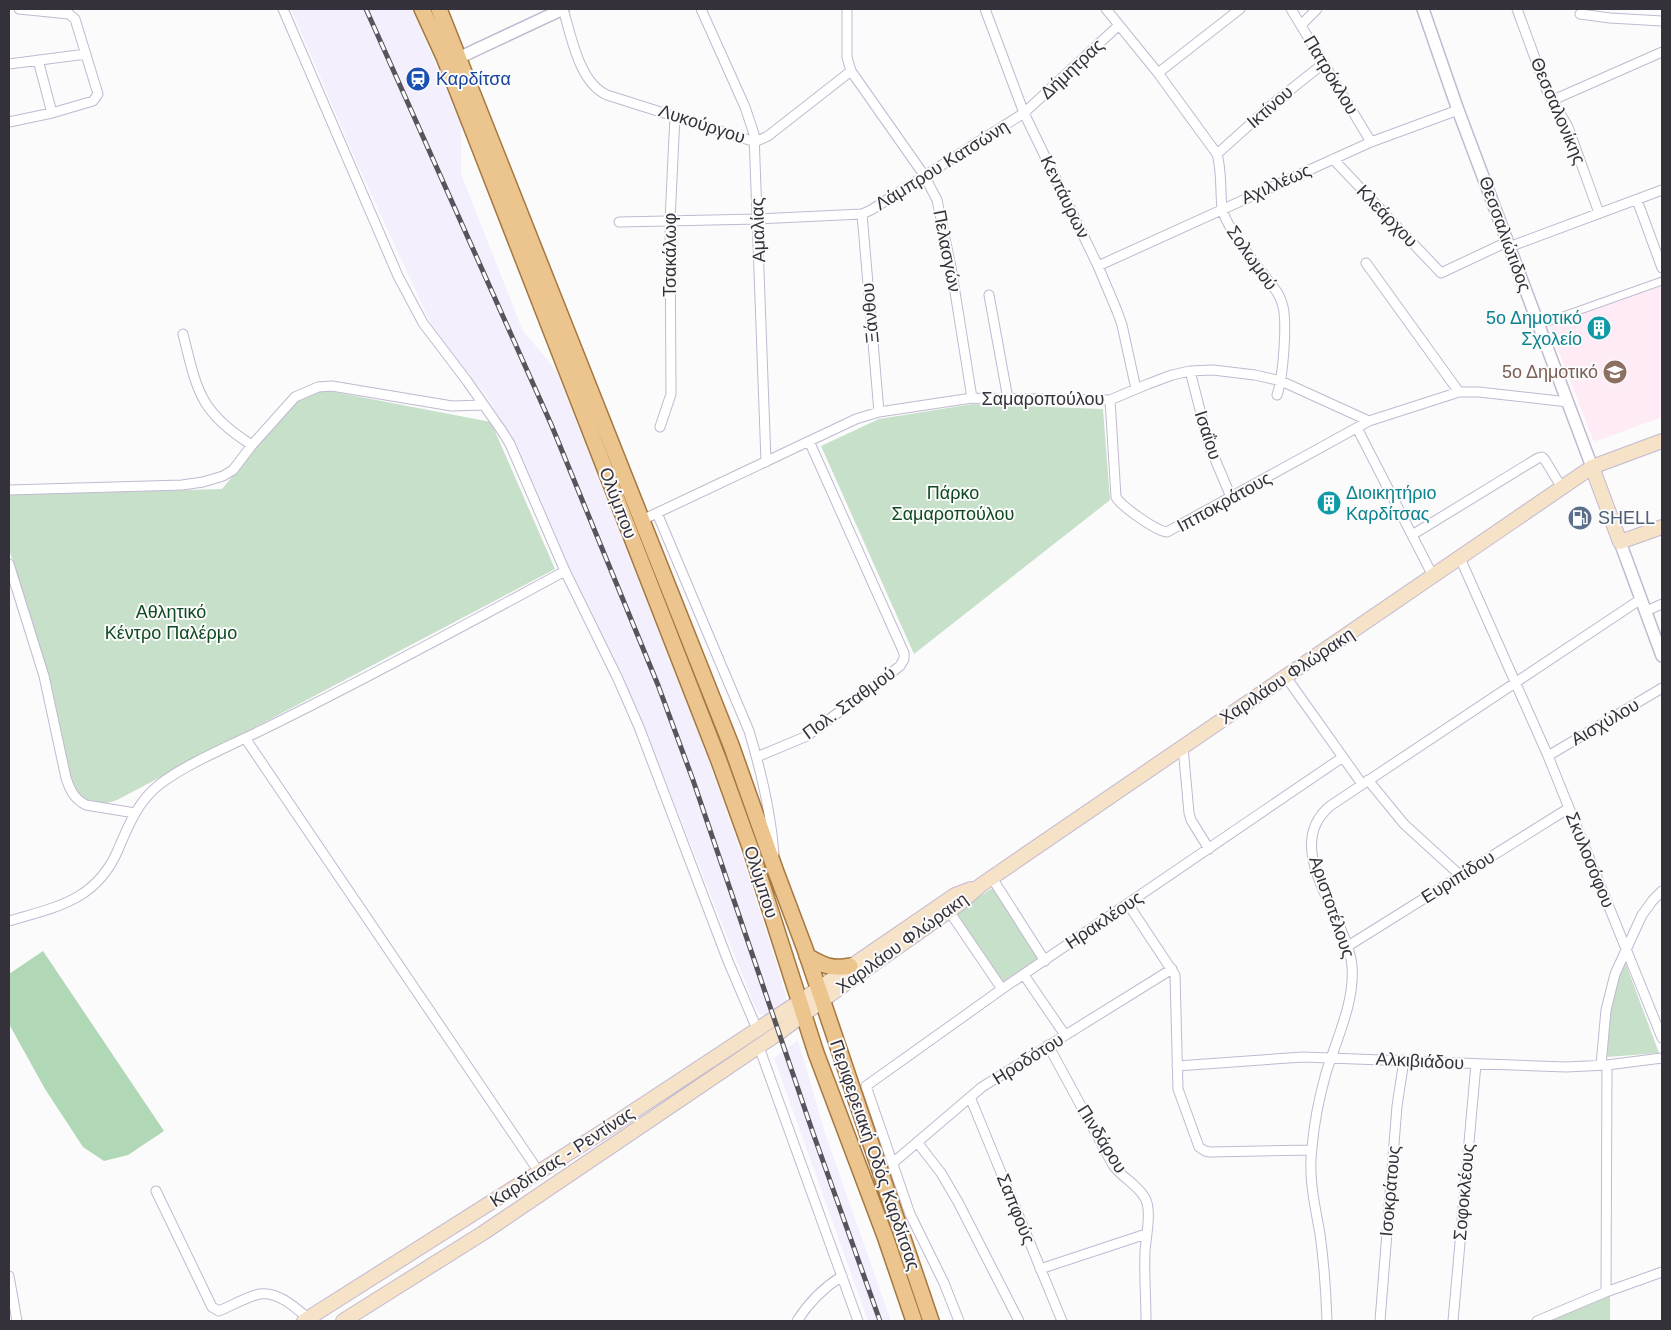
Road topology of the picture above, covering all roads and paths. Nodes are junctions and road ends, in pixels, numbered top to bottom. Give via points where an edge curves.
1 (19, 9) edge
2 (284, 9) edge
3 (422, 9) edge
4 (439, 9) edge
5 (563, 9) edge
6 (701, 9) edge
7 (847, 9) edge
8 (985, 9) edge
9 (1106, 9) edge
10 (1240, 9) edge
11 (1291, 9) edge
12 (1317, 9) edge
13 (1423, 9) edge
14 (1517, 9) edge
15 (1580, 14) dead end
16 (1662, 21) edge
17 (1119, 25) junction
18 (1301, 25) junction
19 (1662, 52) edge
20 (86, 54) junction
21 (38, 60) junction
22 (453, 60) junction
23 (1324, 63) junction
24 (9, 64) edge
25 (852, 71) junction
26 (1158, 73) junction
27 (1553, 100) junction
28 (1458, 110) junction
29 (52, 113) junction
30 (1024, 113) junction
31 (675, 116) junction
32 (9, 122) edge
33 (755, 141) junction
34 (1371, 142) junction
35 (1217, 154) junction
36 (1332, 159) junction
37 (924, 176) junction
38 (1662, 190) edge
39 (1637, 200) junction
40 (1222, 208) junction
41 (1599, 213) junction
42 (862, 214) junction
43 (758, 219) junction
44 (670, 220) junction
45 (619, 222) dead end
46 (1508, 245) junction
47 (1366, 263) dead end
48 (1098, 266) junction
49 (1662, 268) edge
50 (1662, 281) edge
51 (989, 295) dead end
52 (1538, 324) junction
53 (183, 334) dead end
54 (1190, 371) junction
55 (1281, 381) junction
56 (1136, 389) junction
57 (1459, 392) junction
58 (1277, 395) dead end
59 (972, 398) junction
60 (1008, 399) junction
61 (1110, 400) junction
62 (1568, 402) junction
63 (482, 404) junction
64 (878, 412) junction
65 (1369, 421) junction
66 (660, 426) dead end
67 (1356, 428) junction
68 (809, 442) junction
69 (1662, 442) edge
70 (252, 445) junction
71 (766, 462) junction
72 (1592, 467) junction
73 (1562, 488) junction
74 (9, 490) edge
75 (1231, 497) junction
76 (657, 513) junction
77 (642, 520) junction
78 (1662, 527) edge
79 (1412, 535) junction
80 (1620, 542) junction
81 (1460, 558) junction
82 (9, 564) edge
83 (565, 571) junction
84 (1433, 576) junction
85 (1641, 598) junction
86 (1662, 604) edge
87 (1646, 610) junction
88 (1662, 656) edge
89 (1286, 677) junction
90 (1516, 682) junction
91 (1662, 688) edge
92 (245, 738) junction
93 (1183, 747) junction
94 (757, 756) junction
95 (1548, 756) junction
96 (1343, 757) junction
97 (1365, 782) junction
98 (1569, 808) junction
99 (135, 813) junction
100 (1209, 849) junction
101 (776, 872) junction
102 (1461, 876) junction
103 (987, 881) junction
104 (1662, 891) edge
105 (1128, 904) junction
106 (949, 911) junction
107 (9, 921) edge
108 (1348, 946) junction
109 (1626, 949) junction
110 (808, 956) junction
111 (1045, 960) junction
112 (850, 966) junction
113 (1172, 969) junction
114 (1024, 975) junction
115 (1002, 989) junction
116 (820, 995) junction
117 (801, 1009) junction
118 (757, 1029) junction
119 (1065, 1035) junction
120 (1662, 1038) edge
121 (1048, 1046) junction
122 (759, 1047) junction
123 (1332, 1057) junction
124 (1662, 1058) edge
125 (1404, 1060) junction
126 (1476, 1064) junction
127 (1604, 1065) junction
128 (1177, 1066) junction
129 (970, 1097) junction
130 (605, 1130) junction
131 (917, 1142) junction
132 (615, 1145) junction
133 (1311, 1150) junction
134 (894, 1162) junction
135 (539, 1172) junction
136 (156, 1192) dead end
137 (1146, 1234) junction
138 (1040, 1269) junction
139 (1662, 1272) edge
140 (9, 1276) edge
141 (842, 1276) junction
142 (1606, 1292) junction
143 (17, 1321) edge
144 (308, 1321) edge
145 (343, 1321) edge
146 (797, 1321) edge
147 (858, 1321) edge
148 (914, 1321) edge
149 (931, 1321) edge
150 (959, 1321) edge
151 (1019, 1321) edge
152 (1062, 1321) edge
153 (1146, 1321) edge
154 (1327, 1321) edge
155 (1380, 1321) edge
156 (1453, 1321) edge
157 (1537, 1321) edge

1 - 20 street via 69,14 75,19
2 - 63 street via 398,276 422,323
3 - 22 main road, Ολύμπου
4 - 22 main road, Ολύμπου
5 - 22 street
5 - 31 street, Λυκούργου via 583,69 594,87 607,95
6 - 33 street, Αμαλίας via 748,113
7 - 25 street, Πελασγών via 848,57
8 - 30 street, Κεντάυρων
9 - 17 street, Σολωμού
10 - 26 street
11 - 18 street, Πατρόκλου
12 - 18 street
13 - 28 street, Θεσσαλιώτιδος
14 - 27 street, Θεσσαλονίκης
15 - 16 street
17 - 26 street, Σολωμού
17 - 30 street, Δήμητρας
18 - 23 street, Πατρόκλου
19 - 27 street
20 - 21 street
20 - 29 street via 98,94 93,101
21 - 24 street
21 - 29 street
22 - 77 main road, Ολύμπου
22 - 117 main road, Ολύμπου via 719,761
23 - 34 street, Πατρόκλου
23 - 35 street, Ικτίνου
25 - 33 street, Λυκούργου via 774,131
25 - 37 street, Πελασγών
26 - 35 street, Σολωμού
27 - 41 street, Θεσσαλονίκης via 1568,127
28 - 34 street, Αχιλλέως
28 - 46 street, Θεσσαλιώτιδος
29 - 32 street
30 - 37 street, Λάμπρου Κατσώνη
30 - 48 street, Κεντάυρων
31 - 33 street, Λυκούργου
31 - 44 street, Τσακάλωφ
33 - 43 street, Αμαλίας
34 - 36 street, Αχιλλέως
35 - 40 street, Σολωμού
36 - 40 street, Αχιλλέως
36 - 46 street, Κλεάρχου via 1441,273
37 - 42 street, Λάμπρου Κατσώνη
37 - 59 street, Πελασγών via 937,200 943,226
38 - 39 street
39 - 41 street
39 - 49 street
40 - 48 street, Αχιλλέως
40 - 55 street, Σολωμού via 1228,224 1282,303 1285,318
41 - 46 street
42 - 43 street, Λάμπρου Κατσώνη
42 - 64 street, Ξάνθου
43 - 44 street, Λάμπρου Κατσώνη
43 - 71 street, Αμαλίας
44 - 45 street, Λάμπρου Κατσώνη
44 - 66 street, Τσακάλωφ via 671,394
46 - 52 street, Θεσσαλιώτιδος
47 - 57 street
48 - 56 street, Κεντάυρων via 1120,317
50 - 52 street
51 - 60 street
52 - 62 street, Θεσσαλιώτιδος
53 - 70 street via 202,400 222,424
54 - 55 street, Σαμαροπούλου via 1221,370
54 - 56 street, Σαμαροπούλου
54 - 75 street, Ισαΐου via 1209,445
55 - 58 street, Σολωμού
55 - 65 street, Σαμαροπούλου
56 - 61 street, Σαμαροπούλου
57 - 62 street
57 - 65 street
59 - 60 street, Σαμαροπούλου
59 - 64 street, Σαμαροπούλου
60 - 61 street, Σαμαροπούλου
61 - 75 street, Ιπποκράτους via 1116,497 1120,503 1167,532
62 - 72 street, Θεσσαλιώτιδος
63 - 70 street via 452,406 332,386 318,387 295,397
63 - 83 street via 510,444
64 - 68 street, Σαμαροπούλου via 843,424
65 - 67 street, Ιπποκράτους
67 - 75 street, Ιπποκράτους
67 - 79 street
68 - 71 street, Σαμαροπούλου
68 - 94 street, Πολ. Σταθμού via 904,659 900,666 807,736
69 - 72 main road, Χαριλάου Φλώρακη
70 - 74 street via 233,470 203,482
71 - 76 street, Σαμαροπούλου
72 - 73 main road, Χαριλάου Φλώρακη
72 - 80 main road, Θεσσαλιώτιδος
73 - 79 street via 1545,460 1538,458
73 - 81 main road, Χαριλάου Φλώρακη
76 - 77 street, Σαμαροπούλου
76 - 94 street
77 - 101 main road, Ολύμπου via 731,745
78 - 80 main road
79 - 84 street
80 - 85 street, Θεσσαλιώτιδος
81 - 84 main road, Χαριλάου Φλώρακη
81 - 90 street, Σκυλοσόφου
82 - 99 street via 44,676 72,793 86,805
83 - 92 street
83 - 118 street via 639,727
84 - 89 main road, Χαριλάου Φλώρακη
85 - 87 street, Θεσσαλιώτιδος
85 - 90 street, Αριστοτέλους
86 - 87 street
87 - 88 street, Θεσσαλιώτιδος
89 - 93 main road, Χαριλάου Φλώρακη
89 - 96 street
90 - 95 street, Σκυλοσόφου
90 - 97 street, Αριστοτέλους
91 - 95 street, Αισχύλου
92 - 99 street via 160,784
92 - 135 street
93 - 100 street via 1189,813
93 - 103 main road, Χαριλάου Φλώρακη
94 - 101 street via 773,834
95 - 98 street, Σκυλοσόφου
96 - 97 street
96 - 100 street, Ηρακλέους
97 - 102 street via 1410,830
97 - 108 street, Αριστοτέλους via 1324,811 1312,838 1314,864
98 - 102 street, Ευριπίδου
98 - 109 street, Σκυλοσόφου
99 - 107 street via 112,862 91,888 61,905
100 - 105 street, Ηρακλέους
101 - 110 main road, Ολύμπου
102 - 108 street, Ευριπίδου
103 - 106 main road, Χαριλάου Φλώρακη
103 - 111 street
103 - 112 main road, Χαριλάου Φλώρακη via 955,895
104 - 109 street via 1642,915
105 - 111 street, Ηρακλέους
105 - 113 street
106 - 115 street
106 - 116 main road, Χαριλάου Φλώρακη
108 - 123 street, Αριστοτέλους via 1352,982
109 - 120 street, Σκυλοσόφου
109 - 127 street via 1608,1001
110 - 112 main road via 827,967
110 - 116 main road, Ολύμπου
111 - 114 street, Ηρακλέους
112 - 116 main road, Χαριλάου Φλώρακη
113 - 119 street, Ηροδότου
113 - 128 street via 1176,977
114 - 115 street, Ηρακλέους
114 - 119 street
115 - 134 street, Ηρακλέους via 866,1086
116 - 117 main road, Καρδίτσας - Ρεντίνας
116 - 149 main road, Περιφερειακή Οδός Καρδίτσας
117 - 118 main road, Καρδίτσας - Ρεντίνας
117 - 122 main road, Καρδίτσας - Ρεντίνας
117 - 148 main road, Περιφερειακή Οδός Καρδίτσας
118 - 130 main road, Καρδίτσας - Ρεντίνας
119 - 121 street, Ηροδότου
121 - 129 street, Ηροδότου
121 - 137 street, Πινδάρου via 1113,1165 1145,1198 1148,1210
122 - 132 main road, Καρδίτσας - Ρεντίνας
122 - 141 street
123 - 125 street, Αλκιβιάδου
123 - 128 street, Αλκιβιάδου
123 - 133 street, Αριστοτέλους via 1317,1112
124 - 127 street, Αλκιβιάδου
125 - 126 street, Αλκιβιάδου
125 - 155 street, Ισοκράτους via 1397,1106
126 - 127 street, Αλκιβιάδου
126 - 156 street, Σοφοκλέους
127 - 142 street
128 - 133 street via 1180,1097 1197,1144 1205,1151
129 - 131 street, Ηροδότου
129 - 138 street, Σαπφούς
130 - 132 main road
130 - 135 main road, Καρδίτσας - Ρεντίνας
131 - 134 street, Ηροδότου
131 - 151 street via 954,1196
132 - 145 main road, Καρδίτσας - Ρεντίνας
133 - 154 street, Αριστοτέλους
134 - 150 street via 910,1214
135 - 144 main road, Καρδίτσας - Ρεντίνας
136 - 144 street via 212,1308 219,1311 259,1294 269,1294 290,1304
137 - 138 street
137 - 153 street, Πινδάρου
138 - 152 street, Σαπφούς
139 - 142 street
140 - 143 street
141 - 146 street via 809,1303
141 - 147 street
142 - 157 street

